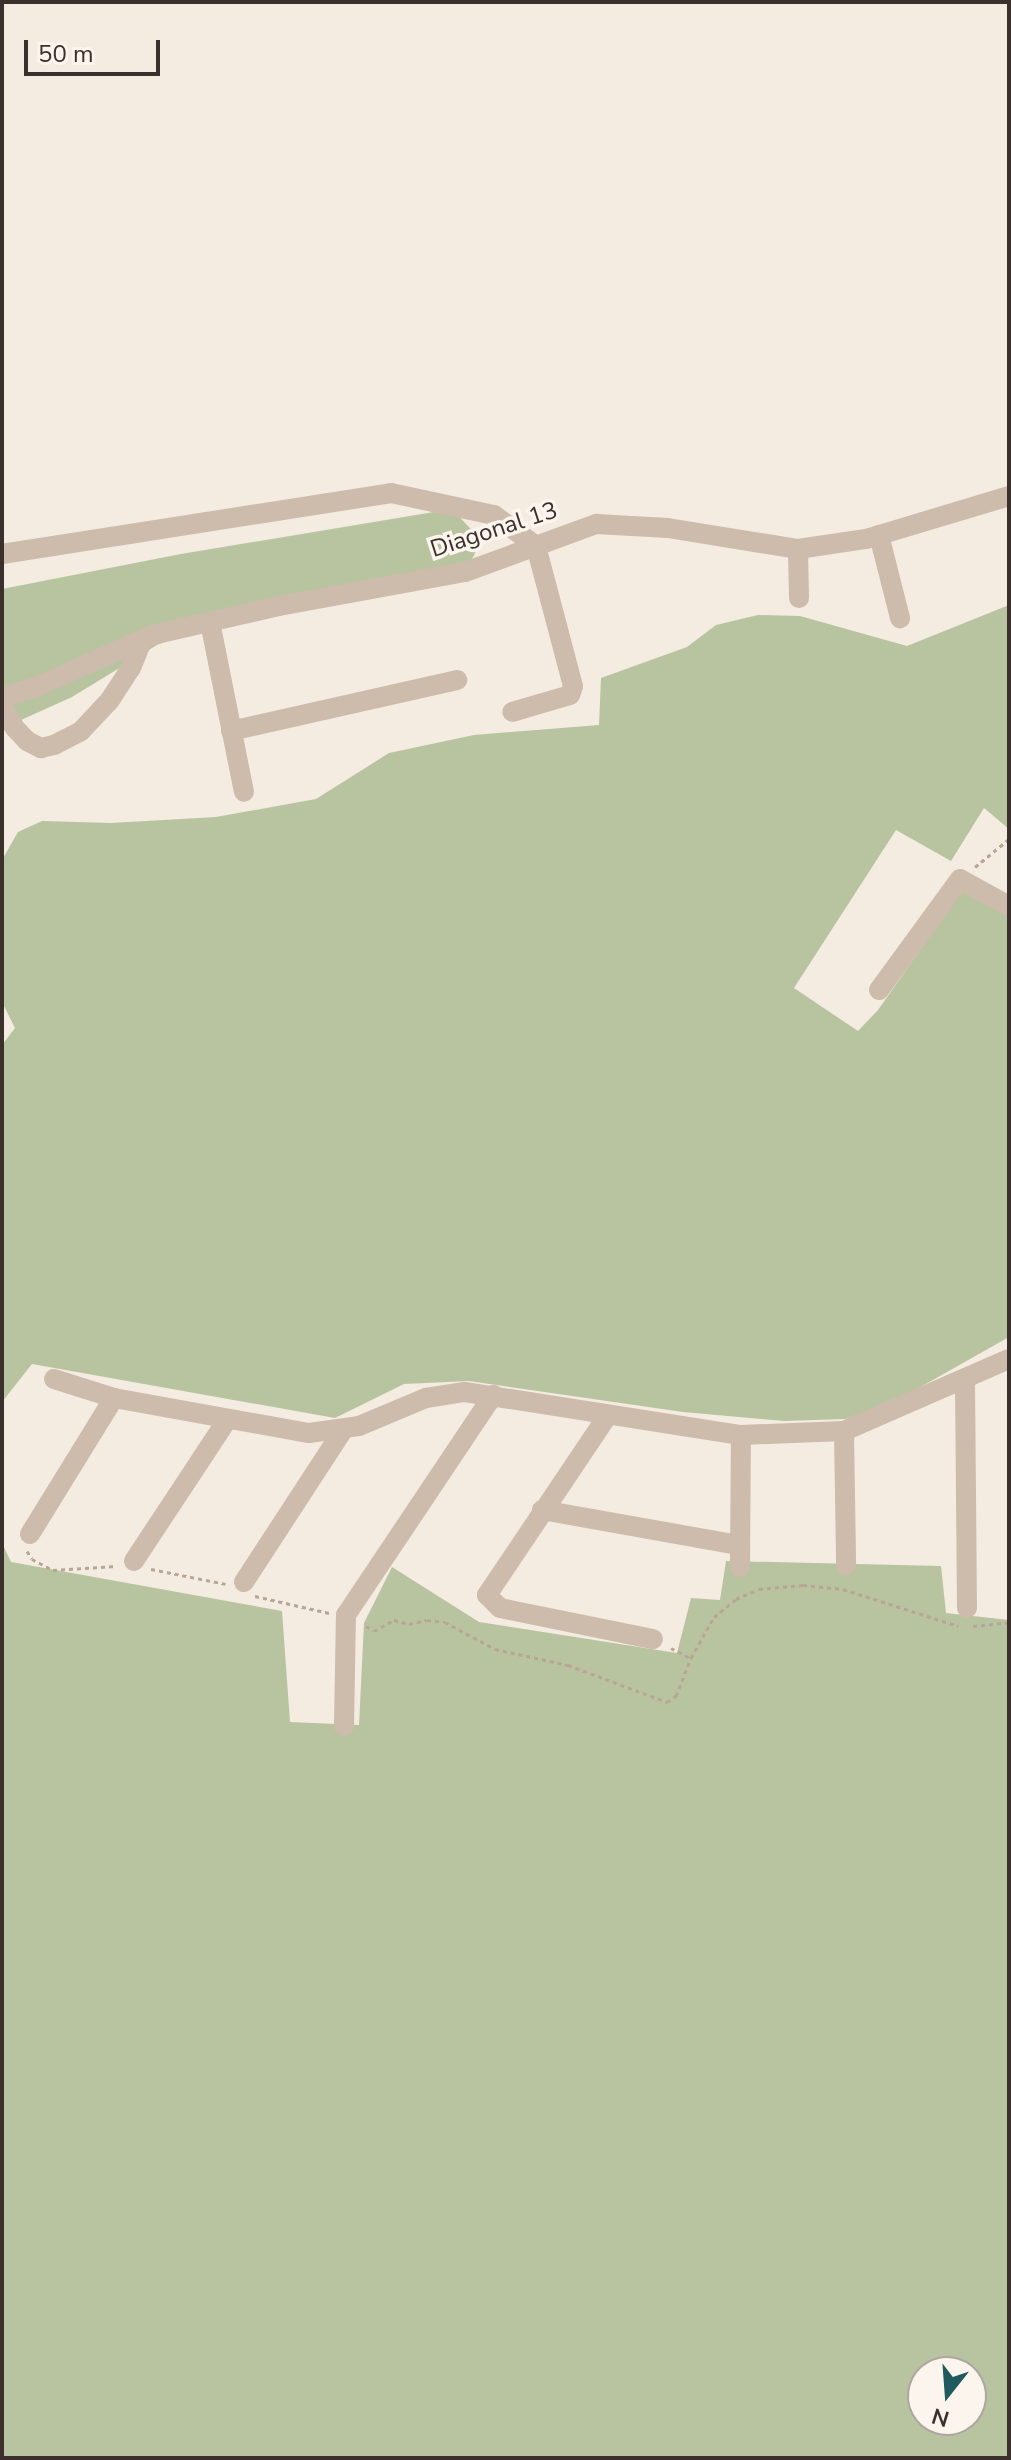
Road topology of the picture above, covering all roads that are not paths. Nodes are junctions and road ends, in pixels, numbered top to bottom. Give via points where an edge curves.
1 (1009, 496) edge
2 (879, 535) junction
3 (536, 546) junction
4 (798, 549) junction
5 (2, 554) edge
6 (799, 598) dead end
7 (900, 618) dead end
8 (210, 622) junction
9 (143, 639) junction
10 (457, 680) dead end
11 (2, 697) edge
12 (2, 705) edge
13 (512, 712) dead end
14 (231, 731) junction
15 (244, 792) dead end
16 (1009, 906) edge
17 (879, 990) dead end
18 (1009, 1359) edge
19 (54, 1379) dead end
20 (965, 1381) junction
21 (493, 1395) junction
22 (114, 1398) junction
23 (608, 1415) junction
24 (227, 1420) junction
25 (343, 1430) junction
26 (844, 1431) junction
27 (741, 1435) junction
28 (542, 1510) junction
29 (30, 1534) road end
30 (739, 1545) junction
31 (133, 1565) road end
32 (846, 1565) dead end
33 (740, 1567) dead end
34 (241, 1587) road end
35 (967, 1608) dead end
36 (653, 1639) road end
37 (344, 1726) dead end

1 - 2 street, Diagonal 13
2 - 4 street, Diagonal 13
2 - 7 street
3 - 4 street, Diagonal 13 via 596,524 668,528
3 - 5 street via 494,515 391,493
3 - 8 street, Diagonal 13 via 465,572
3 - 13 street via 573,686 570,695
4 - 6 street
8 - 9 street, Diagonal 13
8 - 14 street
9 - 11 street, Diagonal 13
9 - 12 street via 110,700 81,731 54,745 41,748 27,741
10 - 14 street
14 - 15 street
16 - 17 street via 960,879
18 - 20 street
19 - 22 street
20 - 26 street
20 - 35 street
21 - 23 street
21 - 25 street via 439,1395
21 - 37 street via 346,1615
22 - 24 street
22 - 29 street
23 - 27 street
23 - 28 street
24 - 25 street via 309,1433
24 - 31 street
25 - 34 street
26 - 27 street
26 - 32 street
27 - 30 street
28 - 30 street
28 - 36 street via 487,1595 500,1608
30 - 33 street

